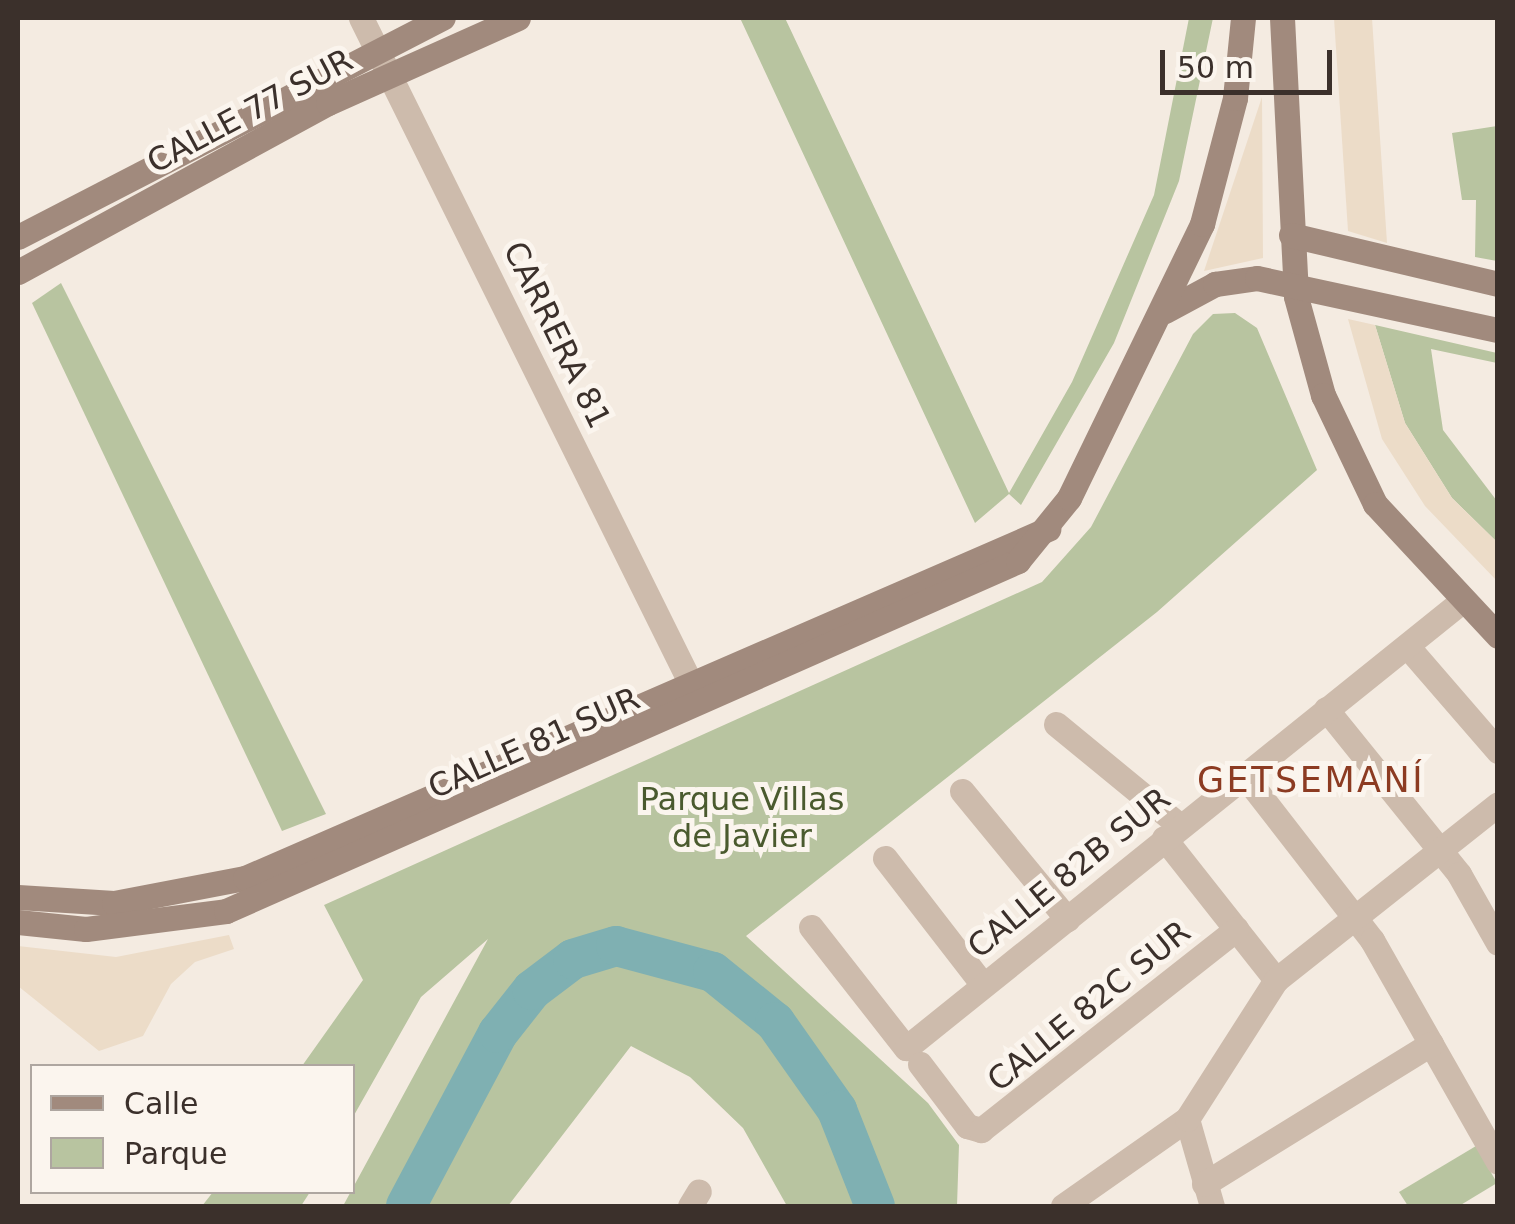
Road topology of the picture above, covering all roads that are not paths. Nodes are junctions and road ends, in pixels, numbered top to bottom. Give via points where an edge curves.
1 (360, 18) edge
2 (443, 18) edge
3 (518, 18) edge
4 (1243, 18) edge
5 (1282, 18) edge
6 (376, 47) junction
7 (390, 74) junction
8 (1292, 234) junction
9 (18, 237) edge
10 (18, 272) edge
11 (1294, 281) junction
12 (1498, 284) edge
13 (1165, 312) junction
14 (1498, 330) edge
15 (1048, 529) junction
16 (1462, 601) junction
17 (1498, 636) edge
18 (1407, 646) junction
19 (690, 682) junction
20 (1326, 709) junction
21 (1056, 724) dead end
22 (1498, 752) edge
23 (1244, 775) junction
24 (962, 791) dead end
25 (1498, 804) edge
26 (1171, 832) junction
27 (1439, 850) junction
28 (886, 858) dead end
29 (18, 897) edge
30 (1354, 915) junction
31 (1067, 918) junction
32 (18, 922) edge
33 (811, 927) dead end
34 (1236, 929) junction
35 (1498, 942) edge
36 (1276, 980) junction
37 (983, 985) junction
38 (1431, 1044) junction
39 (913, 1056) junction
40 (1187, 1119) junction
41 (1490, 1133) edge
42 (1498, 1162) edge
43 (1208, 1195) edge
44 (1063, 1206) edge

1 - 6 street, CARRERA 81
2 - 6 street, CALLE 77 SUR
3 - 7 street, CALLE 77 SUR
4 - 13 street, CALLE 81 SUR via 1219,165
5 - 8 street
6 - 7 street, CARRERA 81
6 - 9 street, CALLE 77 SUR
7 - 10 street, CALLE 77 SUR
7 - 19 street, CARRERA 81
8 - 11 street
8 - 12 street
11 - 13 street via 1216,284
11 - 14 street
11 - 16 street via 1311,361 1359,476
13 - 15 street, CALLE 81 SUR
15 - 19 street, CALLE 81 SUR
15 - 32 street, CALLE 81 SUR via 996,573 226,911 86,929
16 - 17 street
16 - 18 street, CALLE 82B SUR
18 - 20 street, CALLE 82B SUR
18 - 22 street
19 - 29 street, CALLE 81 SUR via 245,878 114,904
20 - 23 street, CALLE 82B SUR
20 - 27 street
21 - 26 street
23 - 26 street, CALLE 82B SUR
23 - 30 street
24 - 31 street
25 - 27 street
26 - 31 street, CALLE 82B SUR
26 - 34 street
27 - 30 street
27 - 35 street
28 - 37 street
30 - 36 street
30 - 38 street
31 - 37 street, CALLE 82B SUR
33 - 39 street
34 - 36 street
34 - 39 street, CALLE 82C SUR via 981,1130 968,1126
36 - 40 street
37 - 39 street, CALLE 82B SUR
38 - 41 street
38 - 43 street
40 - 43 street
40 - 44 street
41 - 42 street

